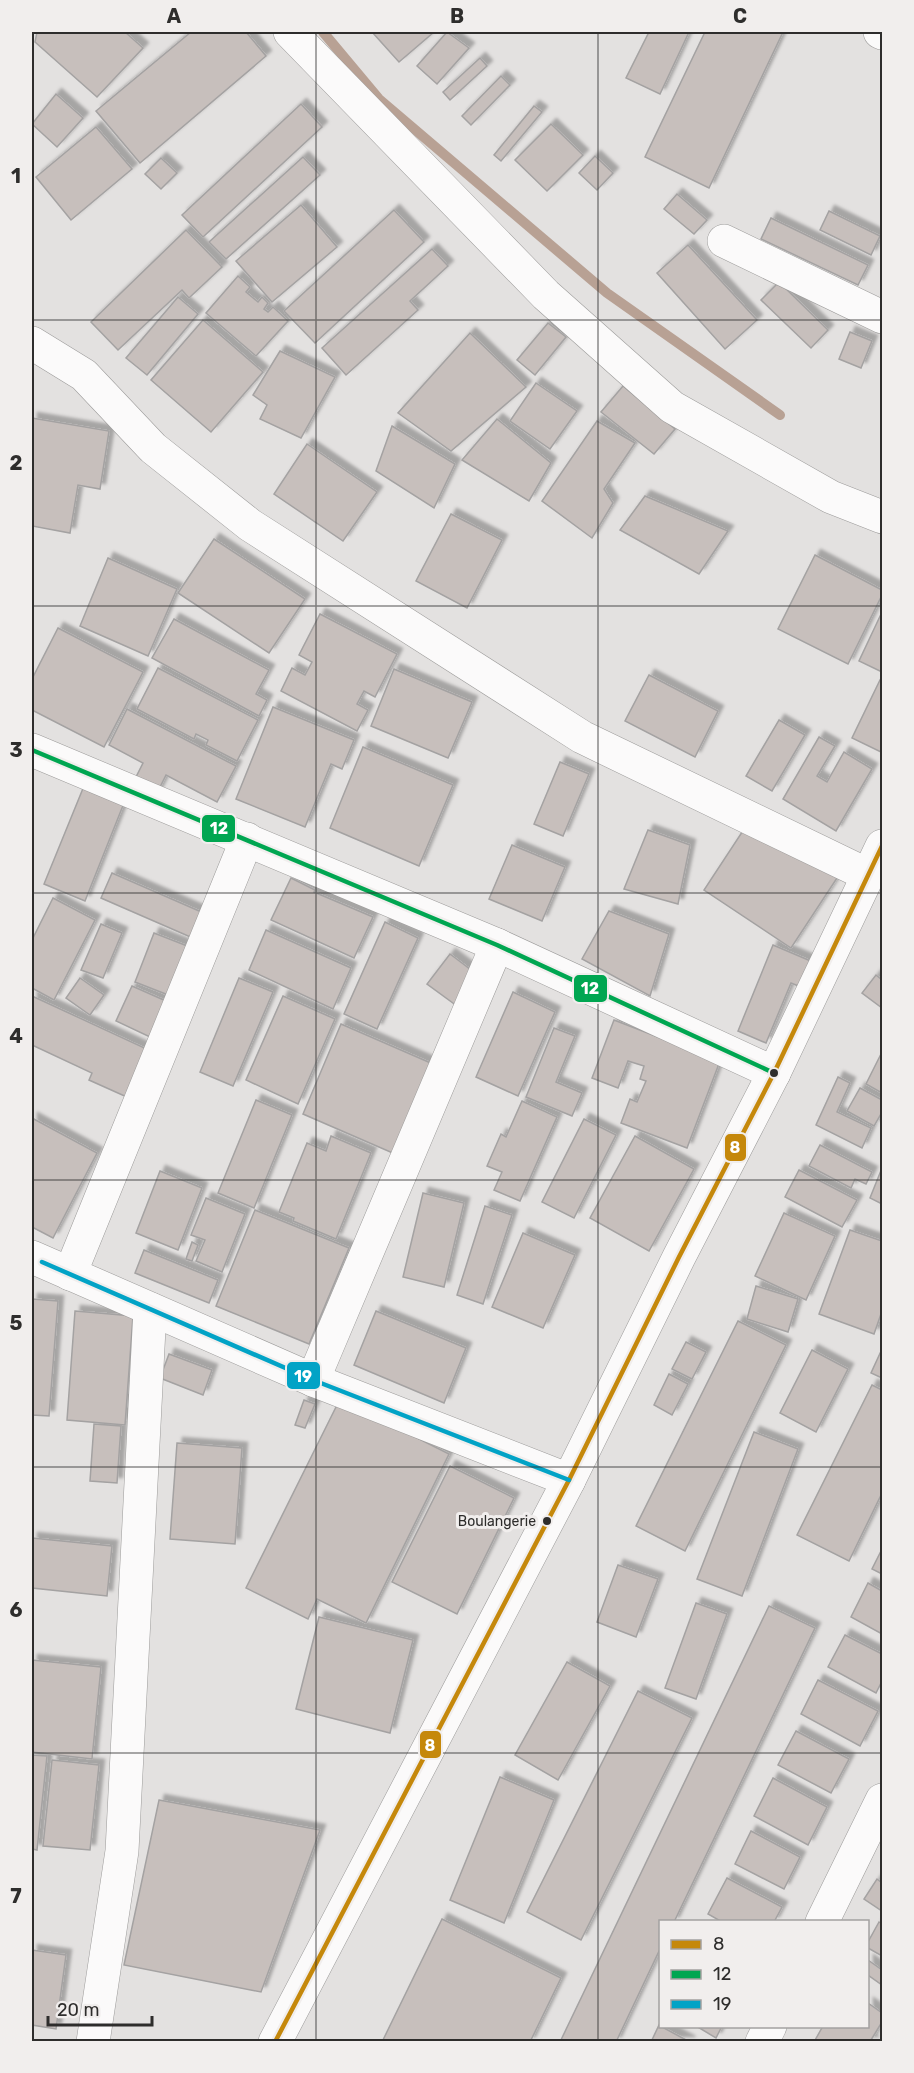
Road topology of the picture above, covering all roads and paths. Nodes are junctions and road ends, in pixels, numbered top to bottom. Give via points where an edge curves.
1 (290, 32) edge
2 (724, 241) dead end
3 (882, 317) edge
4 (32, 343) edge
5 (882, 517) edge
6 (32, 750) edge
7 (247, 839) junction
8 (878, 855) edge
9 (497, 945) junction
10 (774, 1073) junction
11 (32, 1257) edge
12 (70, 1274) junction
13 (150, 1309) junction
14 (313, 1380) junction
15 (569, 1480) junction
16 (882, 1800) edge
17 (823, 1920) edge
18 (769, 2028) edge
19 (93, 2042) edge
20 (275, 2042) edge
21 (762, 2042) edge

1 - 5 street via 546,295 672,407 831,496
2 - 3 street
4 - 8 street via 84,375 153,448 250,525 582,737
6 - 7 street
7 - 9 street
7 - 12 street
8 - 10 street
9 - 10 street
9 - 14 street
10 - 15 street
11 - 12 street
12 - 13 street
13 - 14 street
13 - 19 street via 122,1851
14 - 15 street
15 - 20 street
16 - 17 street
18 - 21 street

